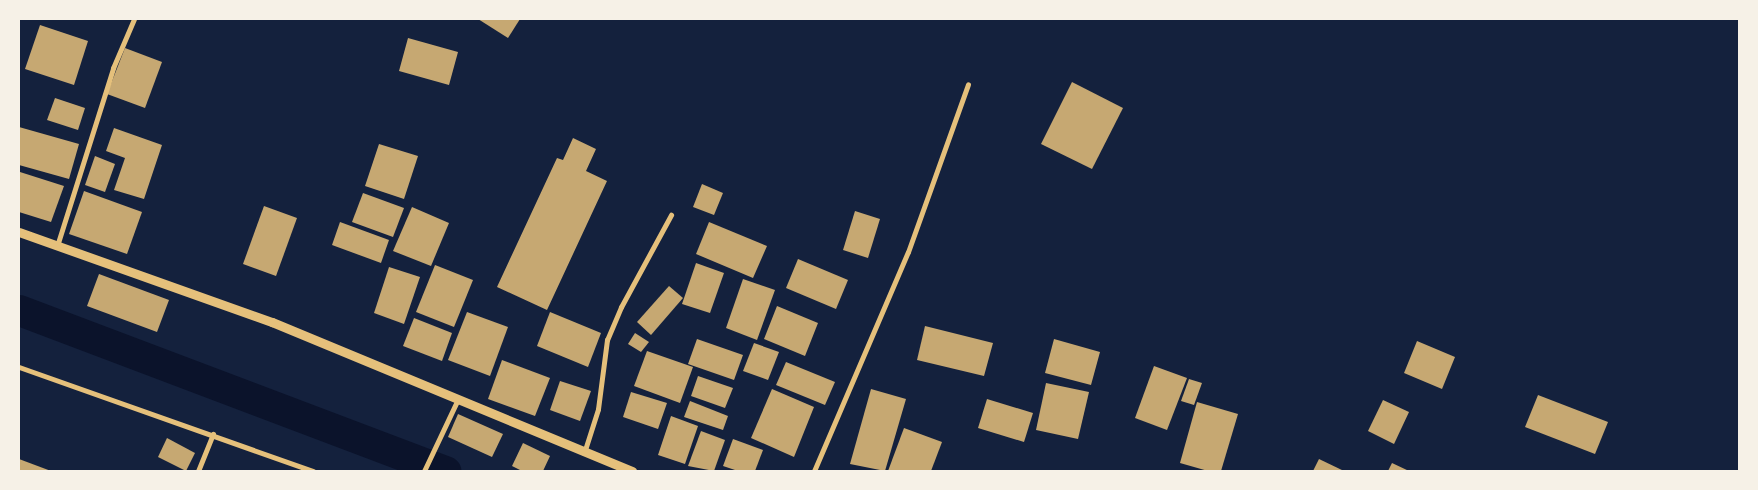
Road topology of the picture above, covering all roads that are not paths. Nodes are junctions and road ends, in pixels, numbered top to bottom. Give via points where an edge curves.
1 (134, 19) edge
2 (968, 84) dead end
3 (672, 215) dead end
4 (19, 232) edge
5 (57, 246) junction
6 (19, 367) edge
7 (458, 399) junction
8 (213, 434) junction
9 (584, 454) junction
10 (198, 471) edge
11 (313, 471) edge
12 (424, 471) edge
13 (632, 471) edge
14 (814, 471) edge

1 - 5 street via 113,68
2 - 14 street via 908,252
3 - 9 street via 621,306 607,340 598,409
4 - 5 street
5 - 7 street via 272,322
6 - 8 street
7 - 9 street
7 - 12 street
8 - 10 street
8 - 11 street
9 - 13 street

